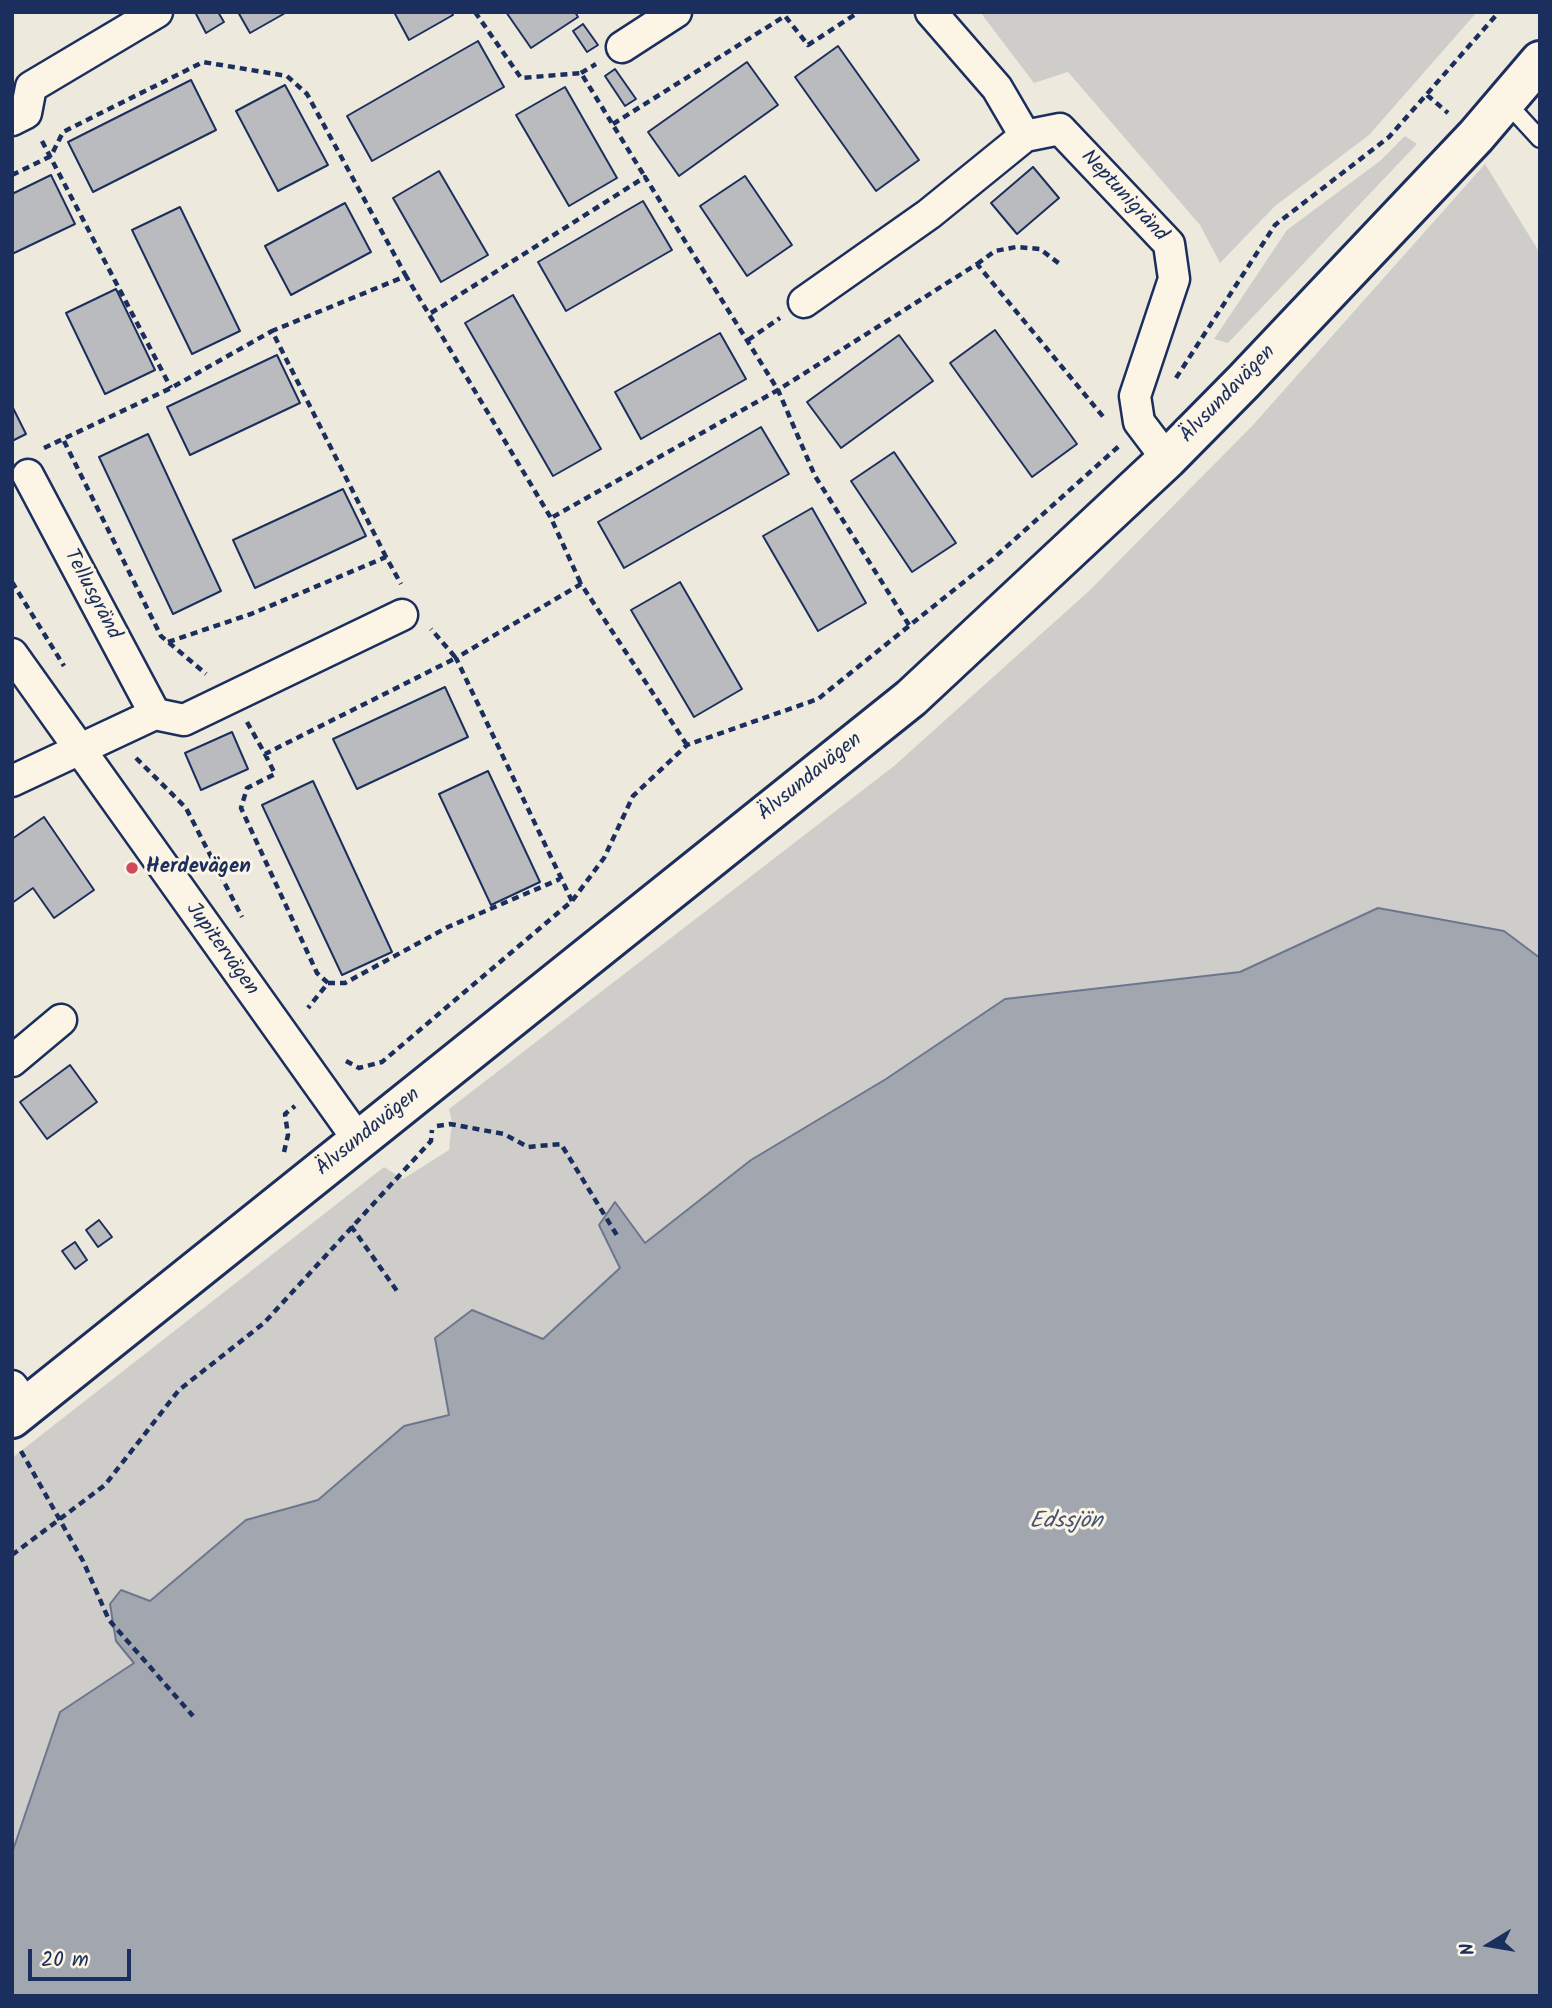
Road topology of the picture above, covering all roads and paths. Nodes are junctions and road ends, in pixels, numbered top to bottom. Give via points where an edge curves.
1 (158, 12) edge
2 (475, 12) edge
3 (677, 12) edge
4 (859, 12) edge
5 (931, 12) edge
6 (1499, 12) edge
7 (784, 14) edge
8 (622, 47) dead end
9 (1540, 61) edge
10 (1506, 102) junction
11 (19, 117) edge
12 (612, 124) junction
13 (1025, 136) junction
14 (1540, 139) edge
15 (51, 156) junction
16 (12, 174) edge
17 (645, 177) junction
18 (977, 264) junction
19 (1061, 265) dead end
20 (406, 276) junction
21 (804, 302) dead end
22 (431, 313) junction
23 (272, 331) junction
24 (171, 388) junction
25 (778, 390) junction
26 (1131, 431) junction
27 (64, 441) junction
28 (1167, 458) junction
29 (28, 475) joint
30 (551, 518) junction
31 (386, 557) junction
32 (12, 582) edge
33 (581, 583) junction
34 (409, 607) junction
35 (909, 625) junction
36 (169, 642) junction
37 (12, 654) edge
38 (456, 658) junction
39 (71, 677) dead end
40 (233, 698) junction
41 (155, 714) junction
42 (113, 735) junction
43 (687, 745) junction
44 (79, 751) junction
45 (265, 754) junction
46 (12, 781) edge
47 (560, 879) junction
48 (572, 901) junction
49 (244, 920) dead end
50 (328, 983) junction
51 (300, 997) dead end
52 (308, 1008) junction
53 (316, 1019) dead end
54 (61, 1020) dead end
55 (339, 1052) dead end
56 (12, 1061) edge
57 (382, 1062) junction
58 (422, 1113) junction
59 (359, 1141) junction
60 (351, 1226) junction
61 (618, 1237) dead end
62 (397, 1291) dead end
63 (18, 1414) edge
64 (57, 1519) junction
65 (12, 1555) edge
66 (192, 1716) dead end

1 - 11 street via 31,87
2 - 12 path via 521,78 582,73
3 - 8 street
4 - 7 path via 808,45
5 - 13 street via 997,88
6 - 26 path via 1389,137 1275,225 1187,366
7 - 12 path
9 - 10 street, Älvsundavägen
10 - 14 lane
10 - 28 street, Älvsundavägen
11 - 15 path
12 - 17 path
13 - 21 street, Neptunigränd via 929,214
13 - 26 street, Neptunigränd via 1060,129 1169,244 1174,279 1135,396
15 - 16 path
15 - 20 path via 64,132 202,62 287,76 307,94
15 - 24 path
17 - 22 path
17 - 25 path
18 - 19 path via 995,251 1016,247 1040,249
18 - 25 path
18 - 26 path
20 - 22 path
20 - 23 path
22 - 30 path
23 - 24 path
23 - 31 path
24 - 27 path
25 - 30 path
25 - 35 path via 815,476
26 - 28 street
26 - 35 path via 995,557
27 - 29 path via 18,457
27 - 36 path via 161,636
28 - 58 street, Älvsundavägen via 911,698
29 - 41 street, Tellusgränd
30 - 33 path
31 - 34 path
31 - 36 path via 251,614
32 - 39 path
33 - 38 path
33 - 43 path
34 - 38 path
34 - 40 street
35 - 43 path via 818,699
36 - 40 path
37 - 44 street, Jupitervägen
38 - 45 path
38 - 47 path
40 - 41 street via 184,720
40 - 45 path
41 - 42 street
42 - 44 street
42 - 49 path via 186,808
43 - 48 path via 633,796 604,858
44 - 46 street
44 - 59 street, Jupitervägen
45 - 50 path via 275,774 247,788 241,808 317,973
47 - 48 path
47 - 50 path via 448,927 345,984
48 - 57 path
50 - 52 path
51 - 52 path
52 - 53 path
54 - 56 street
55 - 57 path via 347,1063 359,1068
57 - 58 path
58 - 59 street, Älvsundavägen
58 - 60 path via 431,1141
58 - 61 path via 450,1124 504,1134 528,1147 561,1144
59 - 63 street, Älvsundavägen
60 - 62 path
60 - 64 path via 264,1324 179,1390 106,1485
63 - 64 path
64 - 65 path
64 - 66 path via 83,1561 109,1620

